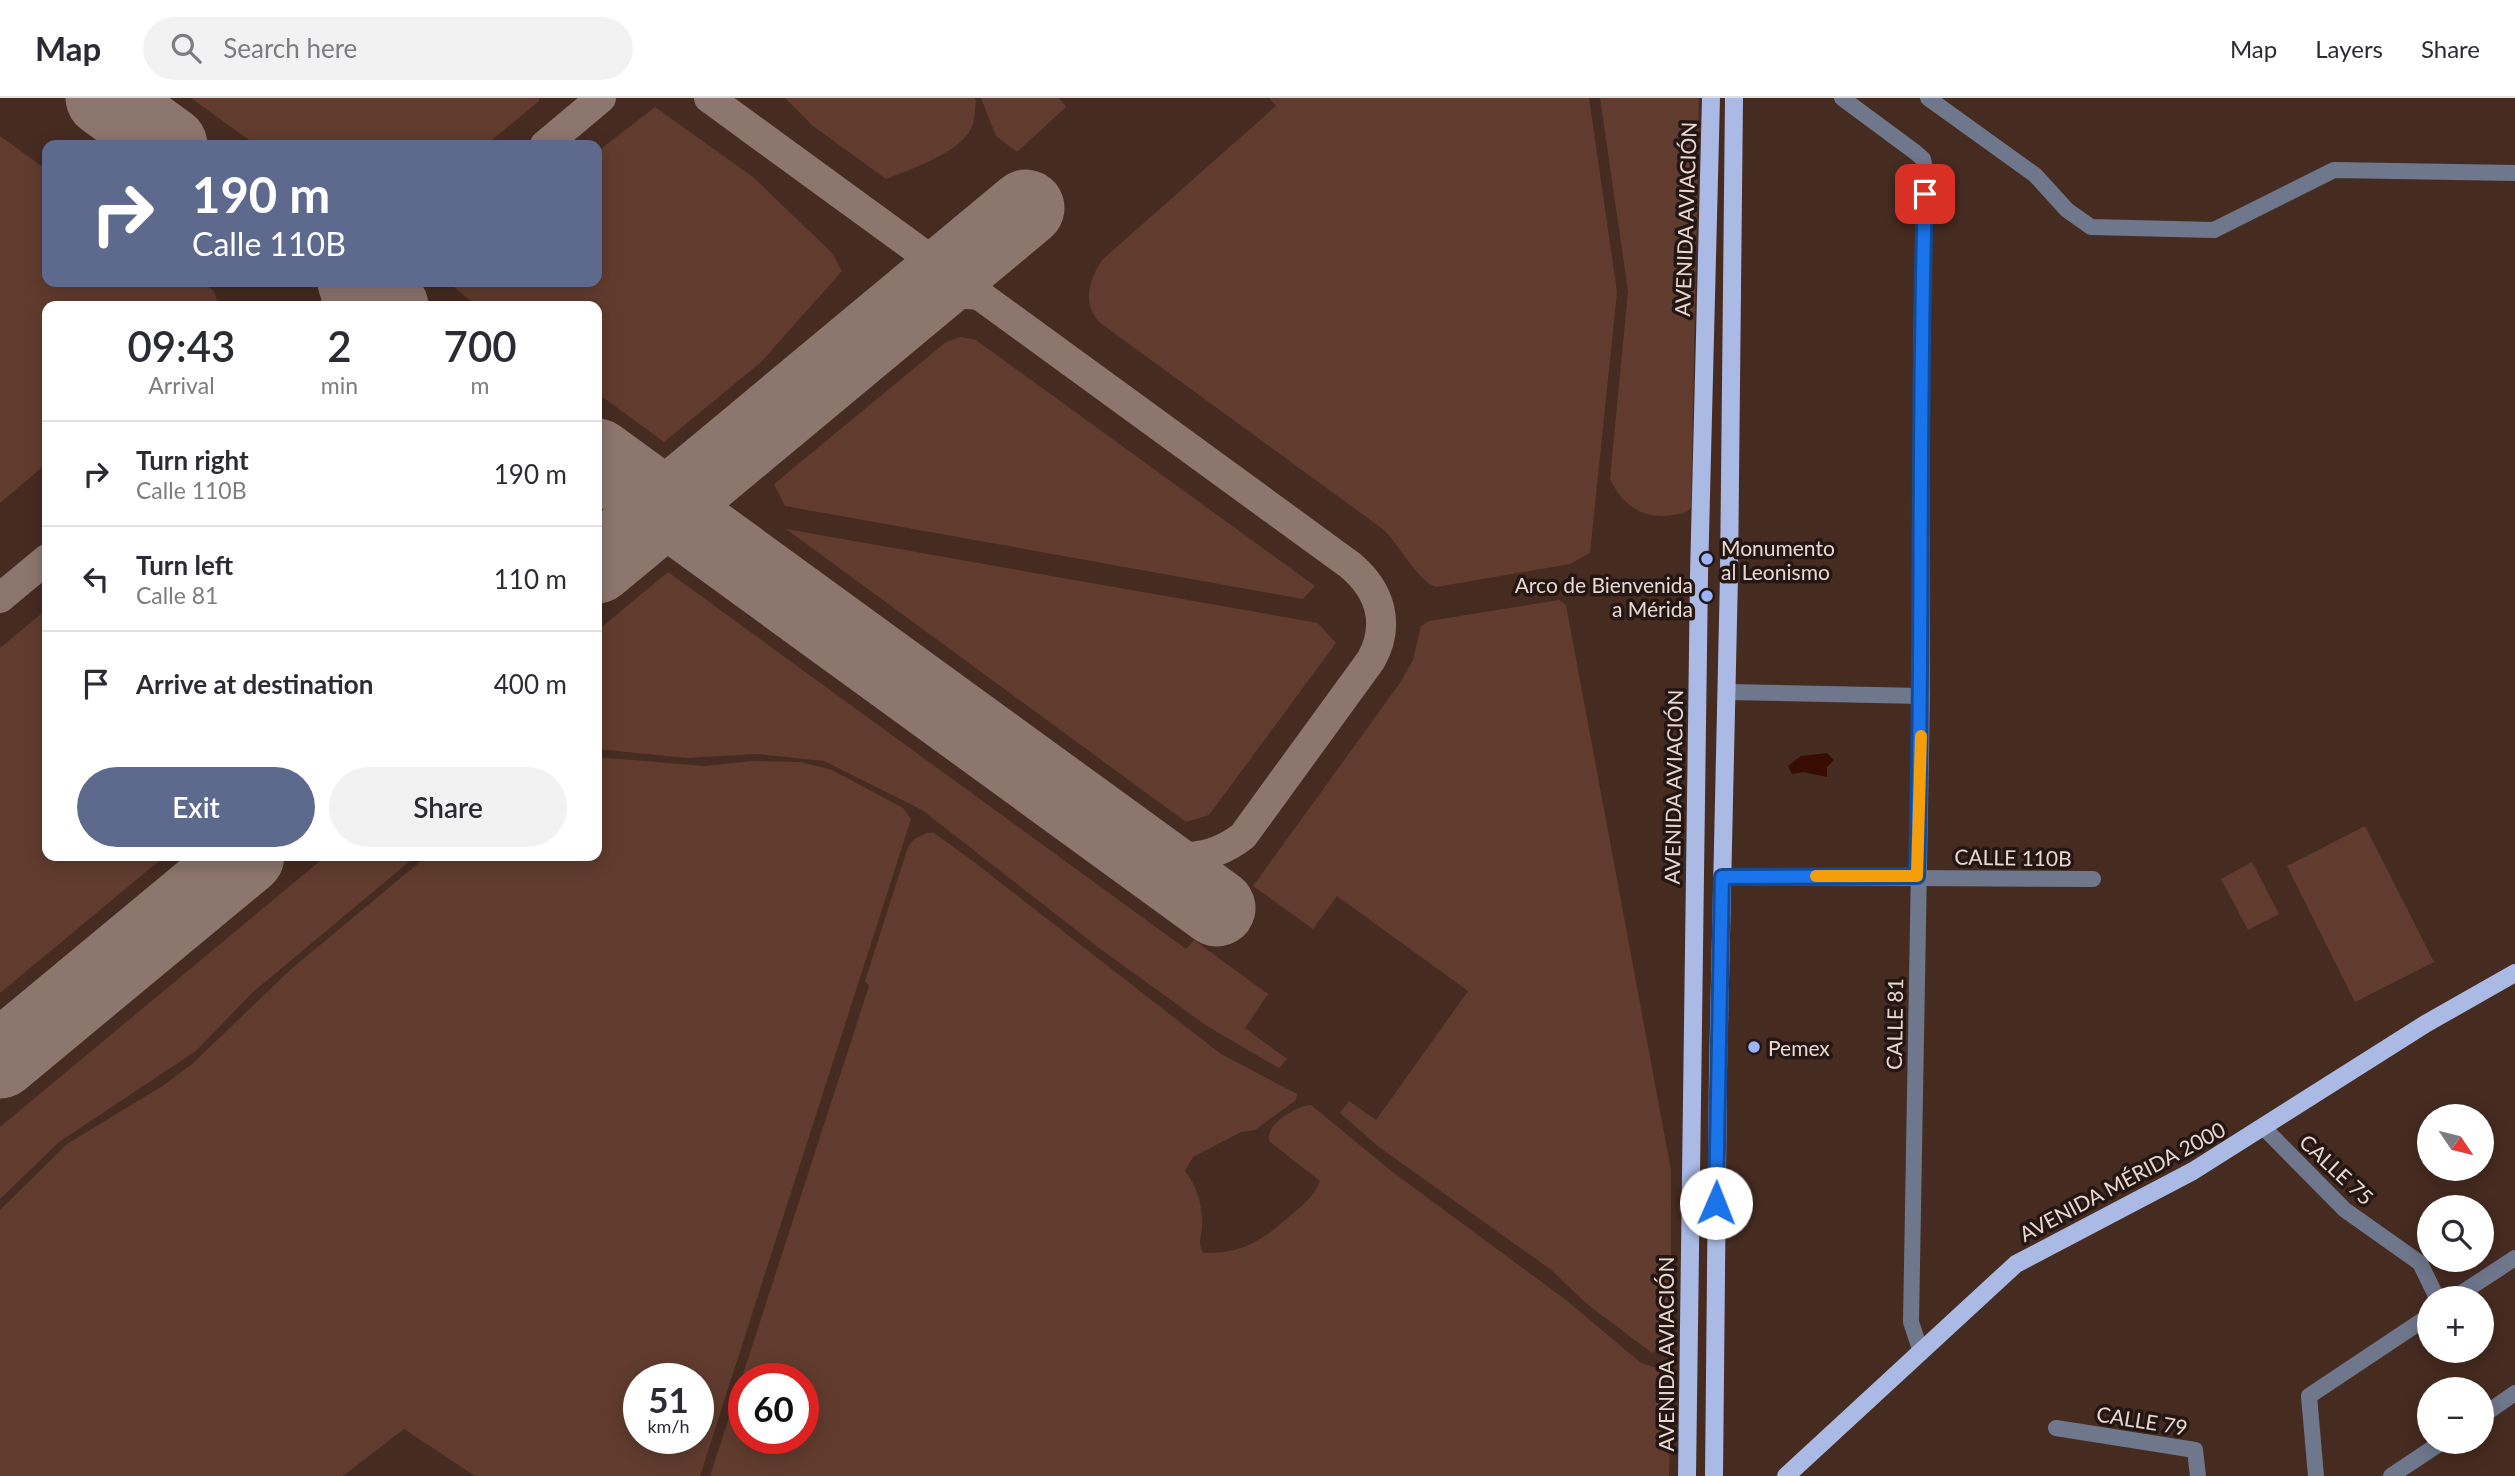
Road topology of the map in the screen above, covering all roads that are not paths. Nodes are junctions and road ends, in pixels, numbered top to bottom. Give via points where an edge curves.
1 (1712, 98) edge
2 (1734, 98) edge
3 (1842, 98) edge
4 (1928, 98) edge
5 (2515, 173) edge
6 (1727, 692) junction
7 (1922, 696) junction
8 (1917, 876) junction
9 (1722, 877) junction
10 (2093, 879) dead end
11 (2515, 973) edge
12 (2264, 1128) junction
13 (2515, 1258) edge
14 (2431, 1286) edge
15 (2472, 1286) edge
16 (2417, 1323) edge
17 (1921, 1352) junction
18 (2515, 1393) edge
19 (2494, 1408) edge
20 (2056, 1428) dead end
21 (2424, 1454) edge
22 (1687, 1476) edge
23 (1714, 1476) edge
24 (1786, 1476) edge
25 (2198, 1476) edge
26 (2316, 1476) edge
27 (2391, 1476) edge

1 - 22 main road, AVENIDA AVIACIÓN via 1699,575
2 - 6 main road
3 - 7 street, CALLE 81 via 1915,152 1925,169
4 - 5 street via 2035,175 2067,210 2091,227 2214,230 2334,170
6 - 7 street
6 - 9 main road
7 - 8 street, CALLE 81
8 - 9 street, CALLE 110B
8 - 10 street, CALLE 110B
8 - 17 street, CALLE 81 via 1911,1322
9 - 23 main road
11 - 12 main road, AVENIDA MÉRIDA 2000 via 2427,1023
12 - 14 street, CALLE 75 via 2345,1210 2420,1263
12 - 17 main road, AVENIDA MÉRIDA 2000 via 2193,1171 2016,1264
13 - 15 street
16 - 26 street via 2309,1396
17 - 24 main road, AVENIDA MÉRIDA 2000
18 - 19 street
20 - 25 street, CALLE 79 via 2196,1450
21 - 27 street

